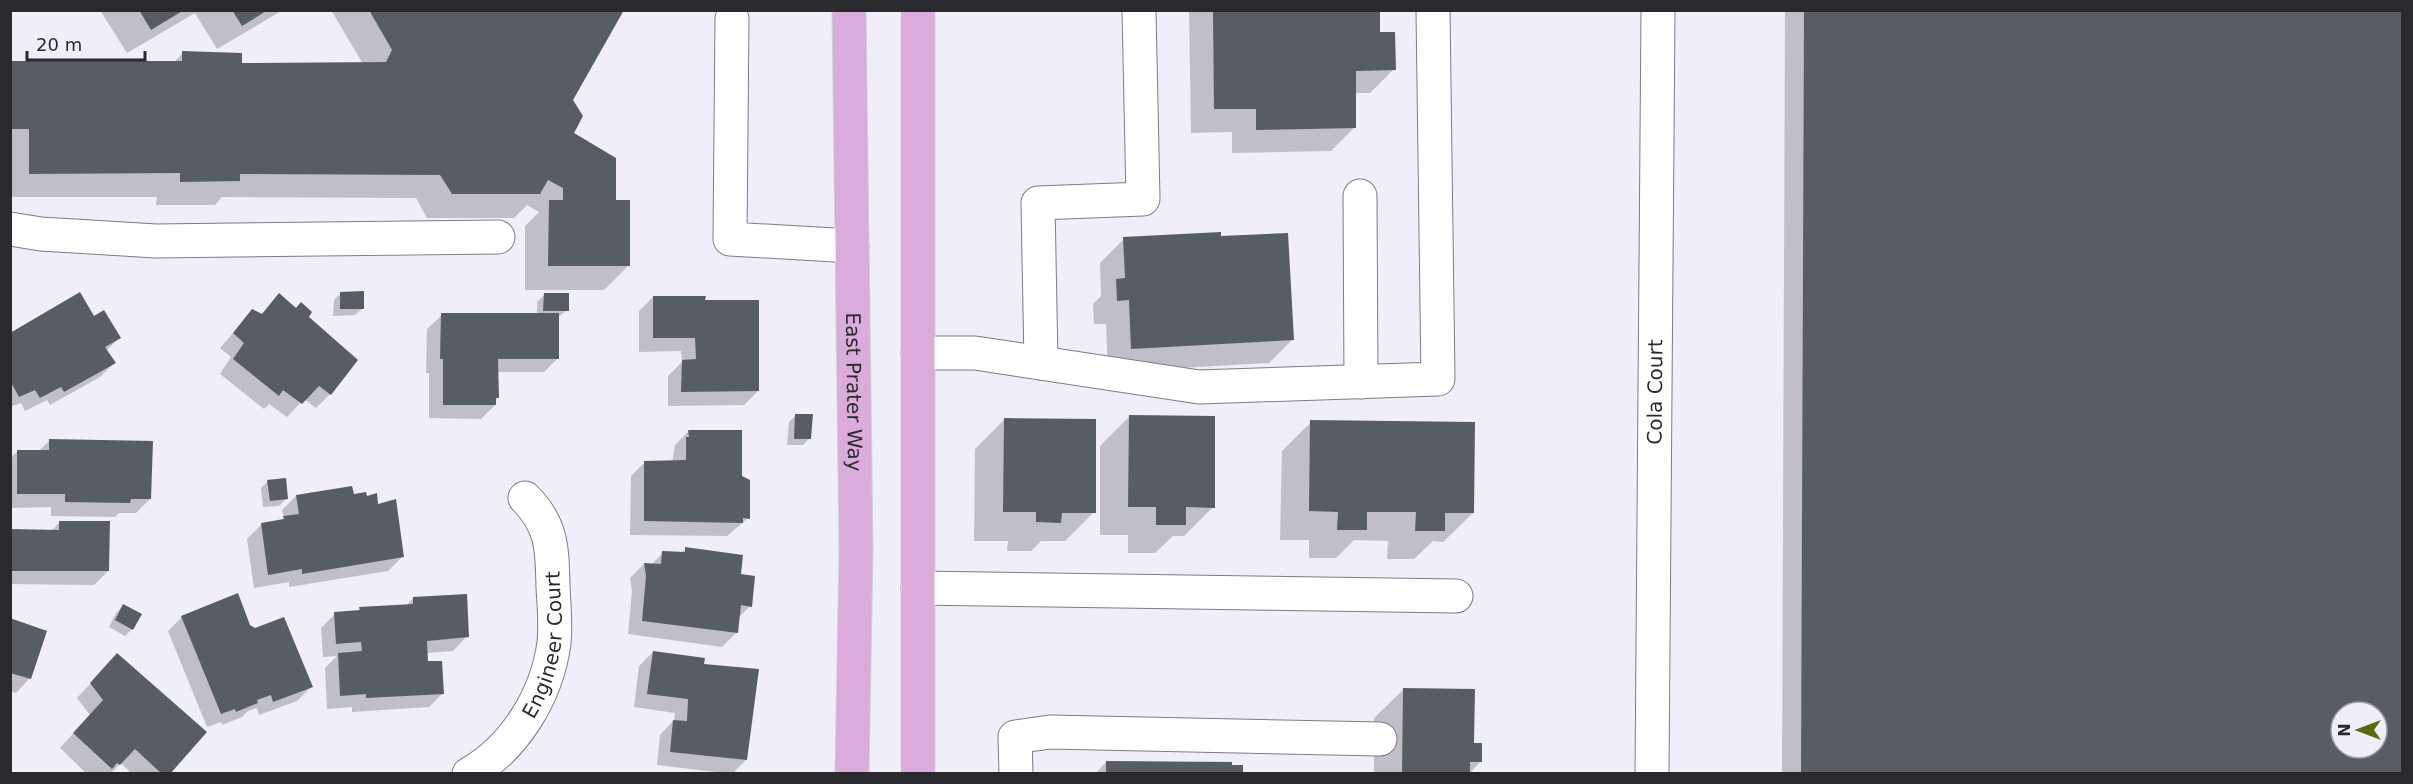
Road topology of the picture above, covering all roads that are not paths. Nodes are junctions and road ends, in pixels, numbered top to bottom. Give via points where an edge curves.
1 (836, 10) edge
2 (849, 10) edge
3 (918, 10) edge
4 (1139, 10) edge
5 (1433, 10) edge
6 (1658, 10) edge
7 (732, 19) dead end
8 (850, 65) junction
9 (1360, 196) dead end
10 (10, 230) edge
11 (498, 237) dead end
12 (852, 246) junction
13 (918, 353) junction
14 (1041, 363) junction
15 (1361, 382) junction
16 (525, 498) dead end
17 (918, 588) junction
18 (1456, 596) dead end
19 (1380, 739) dead end
20 (469, 774) edge
21 (852, 774) edge
22 (918, 774) edge
23 (1016, 774) edge
24 (1652, 774) edge

1 - 8 main road
2 - 8 main road, East Prater Way
3 - 13 main road
4 - 14 street via 1143,199 1038,203
5 - 15 street via 1438,379
6 - 24 street, Cola Court
7 - 12 street via 730,239
8 - 12 main road, East Prater Way
9 - 15 street
10 - 11 street via 156,241
12 - 21 main road, East Prater Way
13 - 14 street via 975,353
13 - 17 main road
14 - 15 street via 1199,387
16 - 20 street, Engineer Court via 542,519 552,548 554,645 542,685 521,727 507,744
17 - 18 street
17 - 22 main road
19 - 23 street via 1050,732 1015,737

